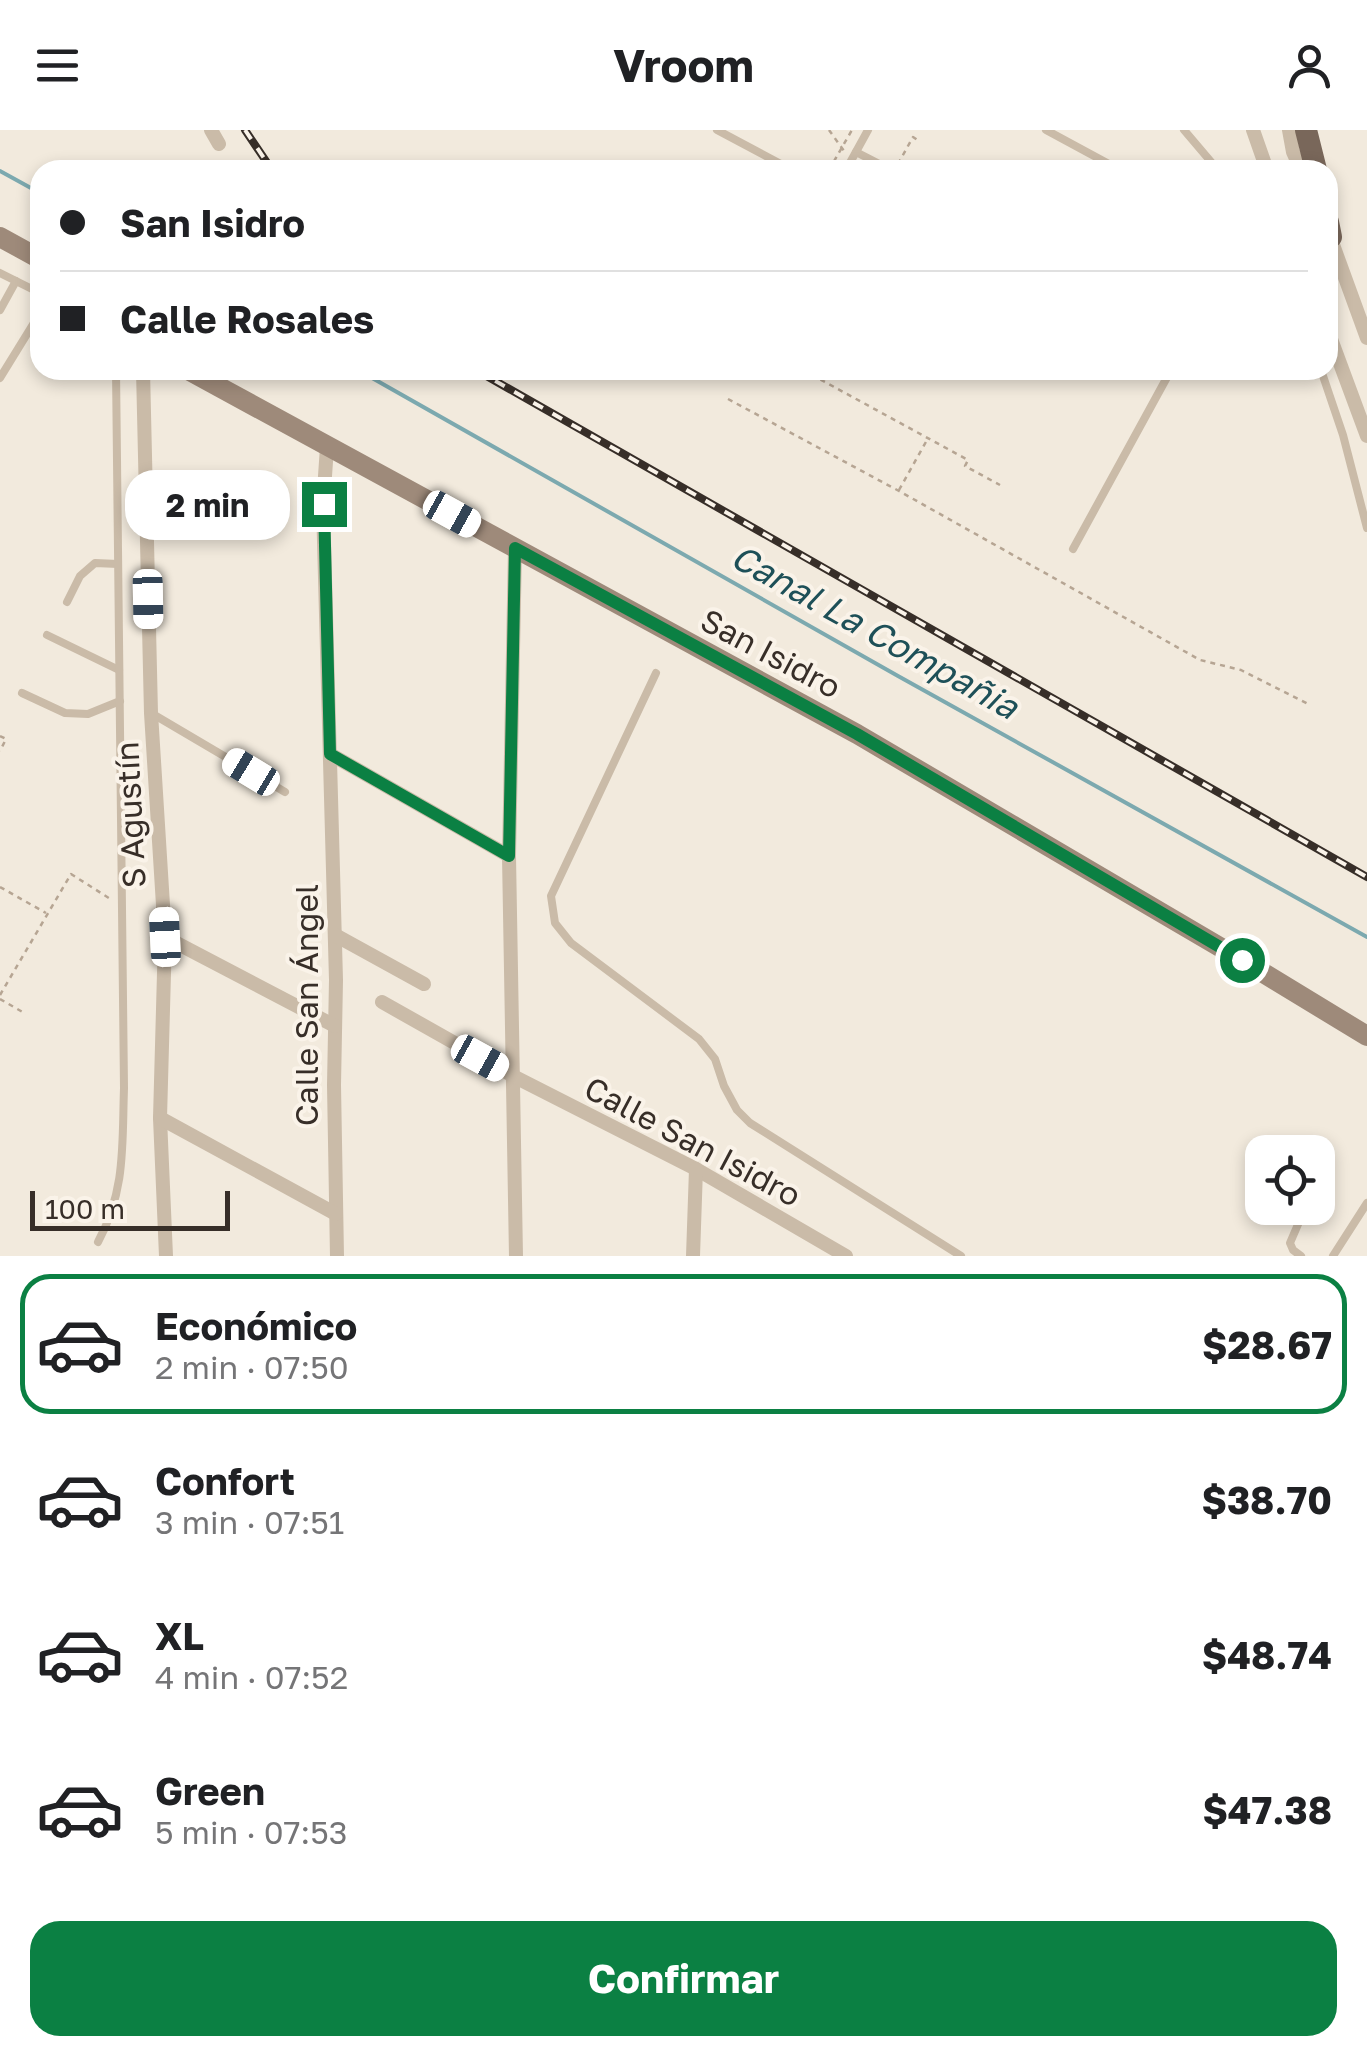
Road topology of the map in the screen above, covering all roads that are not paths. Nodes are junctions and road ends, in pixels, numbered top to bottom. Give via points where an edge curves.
1 (717, 130) edge
2 (868, 130) edge
3 (1046, 130) edge
4 (1184, 130) edge
5 (1254, 130) edge
6 (1290, 130) edge
7 (1306, 130) edge
8 (856, 152) junction
9 (766, 160) edge
10 (852, 160) edge
11 (872, 160) edge
12 (1102, 160) edge
13 (1210, 160) edge
14 (1264, 160) edge
15 (1297, 160) edge
16 (1314, 160) edge
17 (0, 237) edge
18 (30, 254) edge
19 (1338, 258) edge
20 (0, 272) edge
21 (16, 281) junction
22 (30, 289) edge
23 (0, 310) edge
24 (30, 329) edge
25 (1367, 338) edge
26 (1338, 357) edge
27 (0, 378) edge
28 (116, 380) edge
29 (143, 380) edge
30 (206, 380) edge
31 (1165, 380) edge
32 (1324, 380) edge
33 (1365, 427) edge
34 (327, 447) junction
35 (1367, 528) edge
36 (515, 548) junction
37 (1074, 549) dead end
38 (118, 564) junction
39 (68, 602) dead end
40 (47, 635) dead end
41 (119, 670) junction
42 (656, 673) dead end
43 (22, 692) dead end
44 (120, 701) junction
45 (151, 713) junction
46 (330, 754) junction
47 (285, 792) dead end
48 (509, 856) junction
49 (335, 936) junction
50 (165, 937) junction
51 (424, 984) dead end
52 (382, 1002) dead end
53 (335, 1026) junction
54 (1367, 1036) edge
55 (513, 1076) junction
56 (160, 1118) junction
57 (696, 1168) junction
58 (1367, 1203) edge
59 (336, 1214) junction
60 (1298, 1225) edge
61 (98, 1242) dead end
62 (166, 1256) edge
63 (337, 1256) edge
64 (516, 1256) edge
65 (693, 1256) edge
66 (846, 1256) edge
67 (961, 1256) edge
68 (1301, 1256) edge
69 (1333, 1256) edge

1 - 9 lane
2 - 8 lane
3 - 12 lane
4 - 13 lane
5 - 14 street
6 - 15 street
7 - 16 main road
8 - 10 lane
8 - 11 lane
17 - 18 main road
19 - 25 street
20 - 21 lane
21 - 22 lane
21 - 23 lane
24 - 27 lane
26 - 33 street
28 - 38 lane
29 - 45 street, S Agustín
30 - 34 main road, San Isidro
31 - 37 lane
32 - 35 lane
34 - 36 main road, San Isidro
34 - 46 street, Calle San Ángel
36 - 48 street
36 - 54 main road, San Isidro via 857,734
38 - 39 lane via 95,563
38 - 41 lane
40 - 41 lane
41 - 44 lane
42 - 67 lane via 551,896 555,923 699,1039 750,1123
43 - 44 lane via 65,713 88,714
44 - 61 lane via 124,1088 120,1184
45 - 47 lane
45 - 50 street, S Agustín
46 - 48 street
46 - 49 street, Calle San Ángel
48 - 55 street
49 - 51 street
49 - 53 street, Calle San Ángel
50 - 53 street
50 - 56 street, S Agustín
52 - 55 street, Calle San Isidro
53 - 59 street, Calle San Ángel
55 - 57 street, Calle San Isidro
55 - 64 street
56 - 59 street
56 - 62 street, S Agustín
57 - 65 street
57 - 66 street, Calle San Isidro
58 - 69 lane
59 - 63 street, Calle San Ángel
60 - 68 lane via 1290,1243

